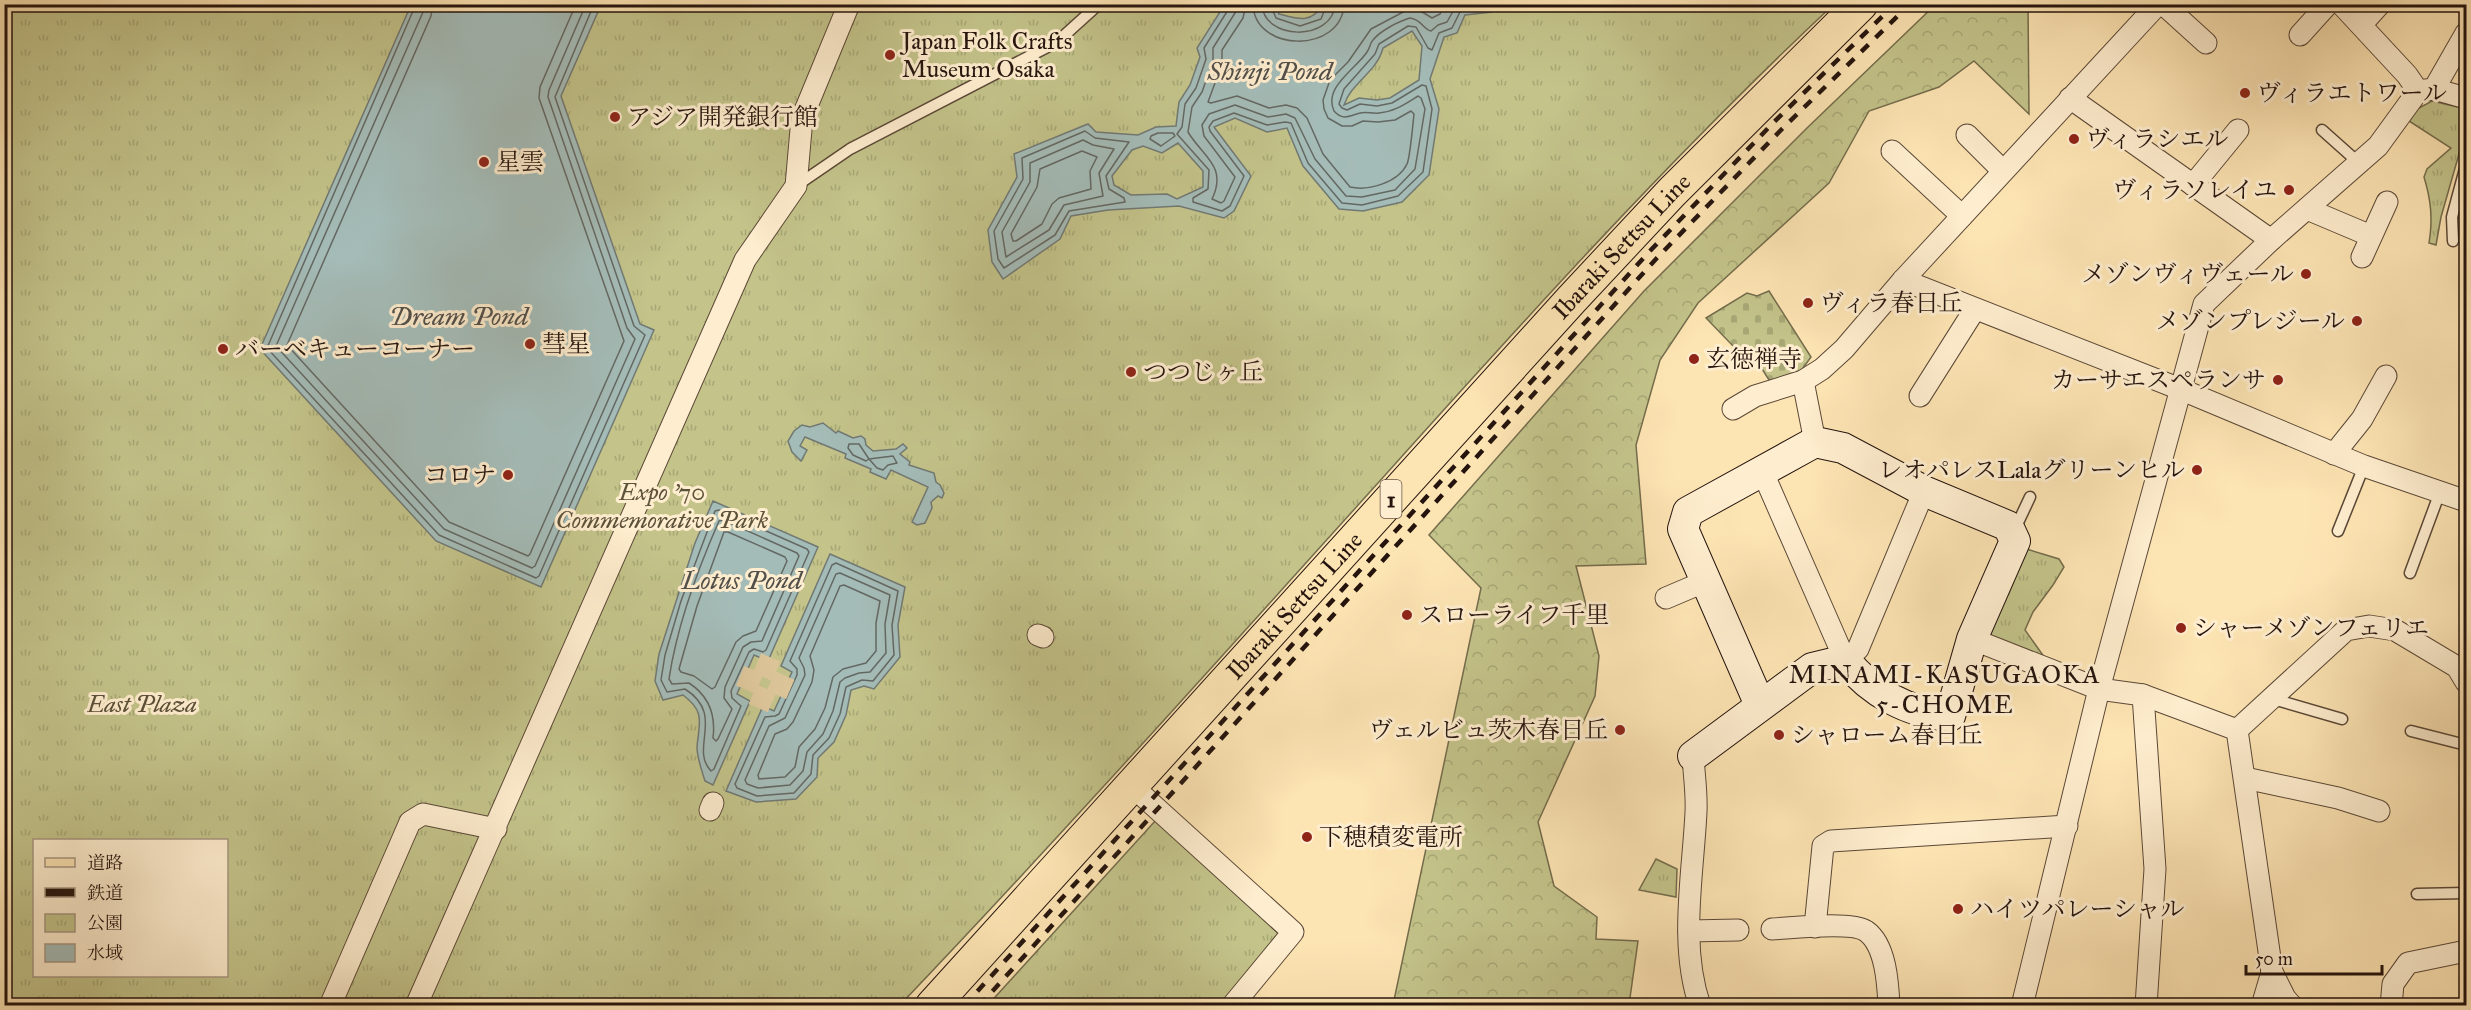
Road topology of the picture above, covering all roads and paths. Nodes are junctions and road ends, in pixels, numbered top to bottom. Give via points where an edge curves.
1 (849, 4) edge
2 (1099, 4) edge
3 (1861, 4) edge
4 (2158, 4) edge
5 (2163, 4) edge
6 (2328, 4) edge
7 (2341, 4) edge
8 (2380, 4) edge
9 (2361, 25) junction
10 (2466, 33) edge
11 (2300, 35) dead end
12 (2206, 43) dead end
13 (2426, 90) junction
14 (2070, 98) junction
15 (2466, 98) edge
16 (2238, 130) dead end
17 (2322, 130) dead end
18 (1967, 135) dead end
19 (1892, 151) dead end
20 (2359, 163) junction
21 (2466, 165) edge
22 (2003, 171) junction
23 (2193, 185) junction
24 (796, 186) junction
25 (2387, 202) dead end
26 (2307, 209) junction
27 (1962, 216) junction
28 (2371, 237) junction
29 (2271, 240) junction
30 (2453, 241) dead end
31 (2362, 257) dead end
32 (1903, 280) junction
33 (1975, 309) junction
34 (2386, 376) dead end
35 (1803, 381) junction
36 (2180, 389) junction
37 (1920, 396) dead end
38 (1733, 409) dead end
39 (1815, 442) junction
40 (2334, 454) junction
41 (2364, 466) junction
42 (1763, 473) junction
43 (1924, 491) junction
44 (2440, 492) junction
45 (2030, 496) dead end
46 (2466, 501) edge
47 (2338, 531) dead end
48 (2012, 535) junction
49 (2410, 573) dead end
50 (1706, 581) junction
51 (1666, 598) dead end
52 (1972, 639) junction
53 (1845, 660) junction
54 (2466, 682) edge
55 (2099, 689) junction
56 (2143, 695) junction
57 (2273, 699) junction
58 (1760, 705) junction
59 (2342, 719) dead end
60 (2237, 730) junction
61 (2411, 730) dead end
62 (2466, 745) edge
63 (1693, 756) joint
64 (2246, 778) junction
65 (1132, 786) junction
66 (2379, 811) dead end
67 (2067, 826) junction
68 (496, 829) junction
69 (2466, 893) edge
70 (2417, 894) dead end
71 (1815, 927) junction
72 (1772, 929) dead end
73 (1738, 930) dead end
74 (1689, 931) junction
75 (2466, 951) edge
76 (2272, 972) junction
77 (330, 1005) edge
78 (416, 1005) edge
79 (932, 1005) edge
80 (1232, 1005) edge
81 (1700, 1005) edge
82 (1889, 1005) edge
83 (2022, 1005) edge
84 (2146, 1005) edge
85 (2262, 1005) edge
86 (2292, 1005) edge
87 (2391, 1005) edge

1 - 24 street via 802,118
2 - 24 lane via 1057,42 850,149
3 - 65 main road, Ibaraki Settsu Line / 1 via 1672,192 1572,299
4 - 14 street
5 - 12 street
6 - 11 street
7 - 9 street
8 - 9 street
9 - 13 street
10 - 13 street
13 - 15 street
13 - 20 street
14 - 22 street
14 - 23 street
16 - 23 street
17 - 20 lane
18 - 22 street
19 - 27 street
20 - 26 street
21 - 30 lane via 2452,217
22 - 27 street
23 - 29 street
24 - 68 street via 745,260
25 - 28 street
26 - 28 street
26 - 29 street
27 - 32 street
28 - 31 street
29 - 36 street via 2204,304
32 - 33 street
32 - 35 street via 1844,349
33 - 36 street
33 - 37 street
34 - 40 street via 2362,419
35 - 38 street via 1755,396
35 - 39 street
36 - 40 street
36 - 55 street
39 - 42 street
39 - 43 street via 1843,448
40 - 41 street
41 - 44 street
41 - 47 lane
42 - 50 street via 1688,512 1683,529
42 - 53 street
43 - 48 street via 2008,526
43 - 53 street via 1858,649
44 - 46 street
44 - 49 lane
45 - 48 lane
48 - 52 street via 2015,541
50 - 51 street
50 - 58 street
52 - 53 street via 1950,716 1933,715 1890,700 1861,680
52 - 55 street
53 - 58 street via 1812,668
54 - 57 street via 2457,668 2395,630 2369,626 2346,630
55 - 56 street
55 - 67 street
56 - 60 street
56 - 84 street via 2155,869
57 - 59 lane
57 - 60 street
58 - 63 street
60 - 64 street
61 - 62 lane
63 - 74 street via 1696,808
64 - 66 street
64 - 76 street
65 - 79 main road, Ibaraki Settsu Line / 1
65 - 80 street via 1293,932
67 - 71 street via 1831,841 1823,846
67 - 83 street
68 - 77 street via 423,814 410,822
68 - 78 street
69 - 70 lane
71 - 72 street
71 - 82 street via 1853,927 1867,932 1881,951
73 - 74 street
74 - 81 street via 1691,981
75 - 87 street via 2408,963 2393,984
76 - 85 street
76 - 86 street via 2284,998

